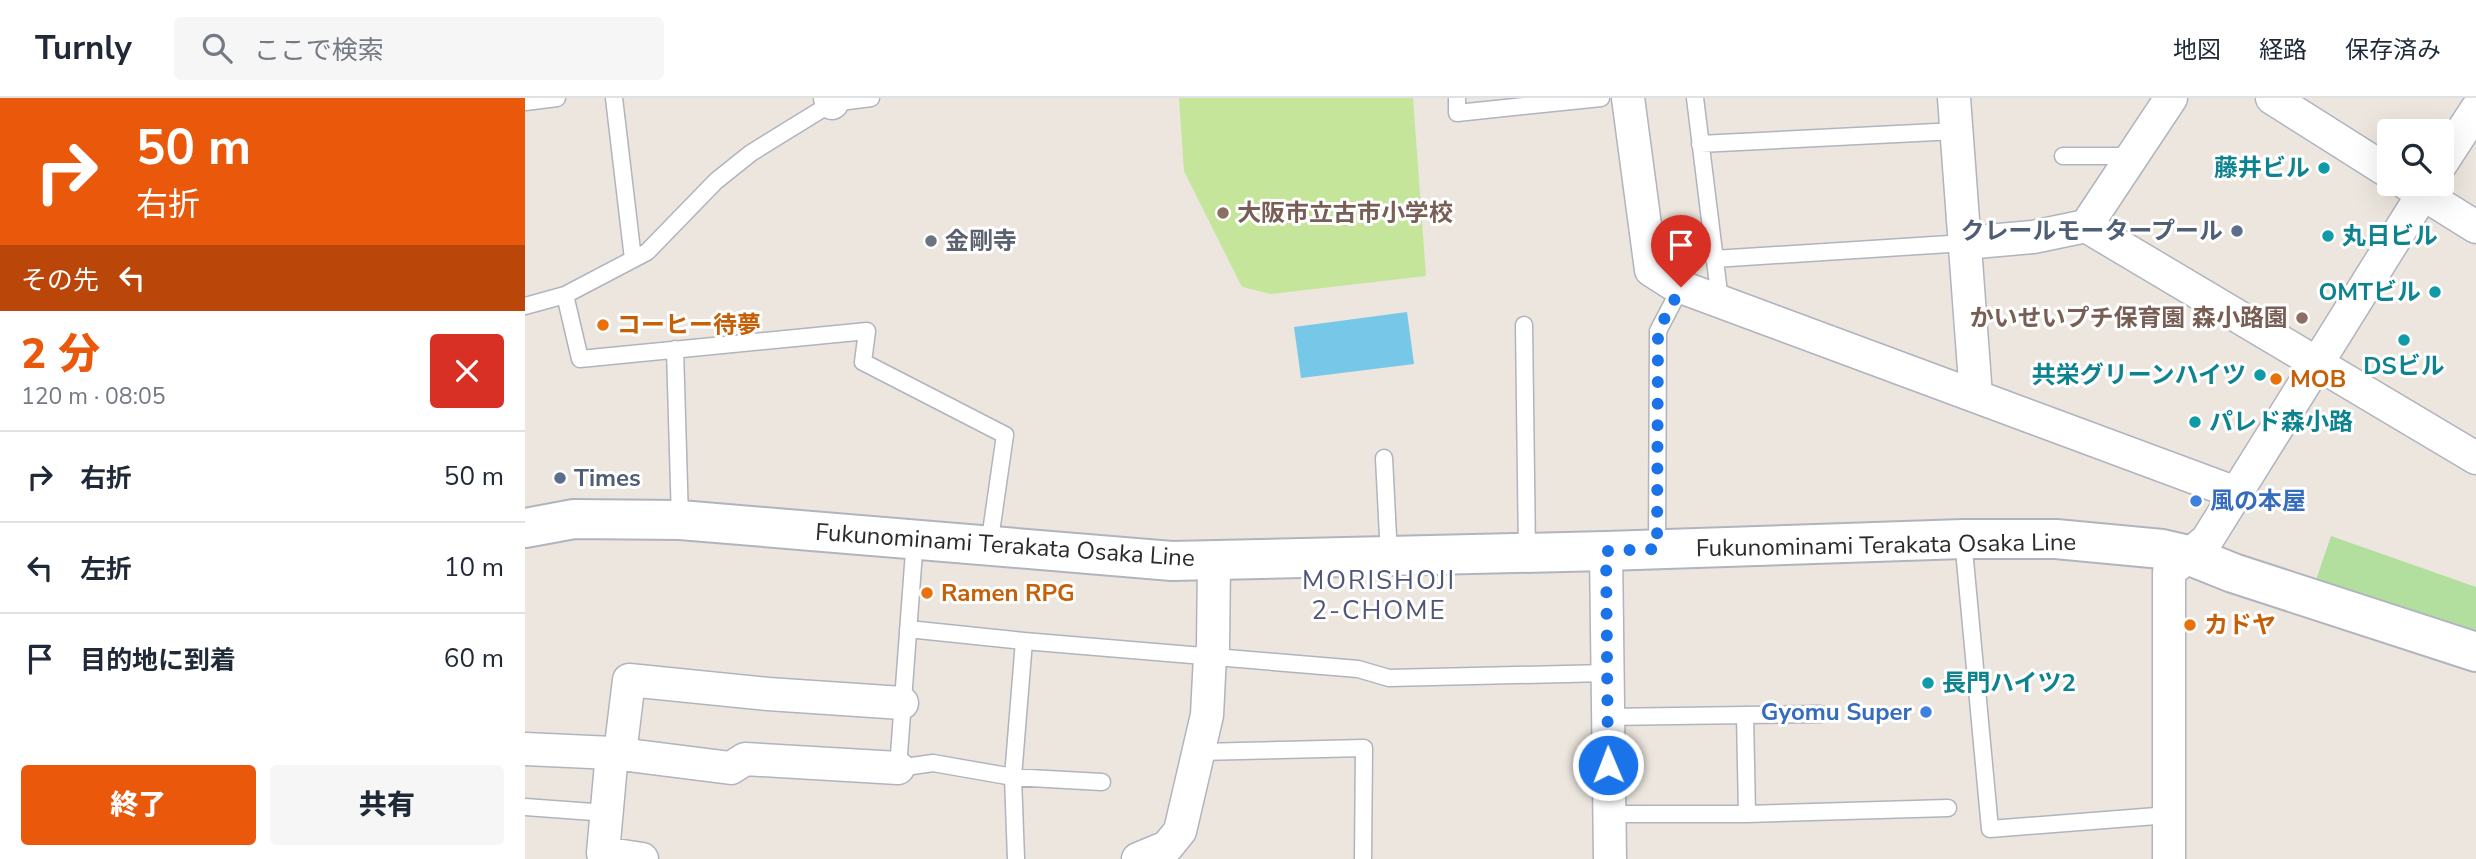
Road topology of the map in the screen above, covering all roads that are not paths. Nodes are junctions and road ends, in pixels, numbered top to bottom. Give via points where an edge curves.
1 (557, 98) edge
2 (614, 98) edge
3 (871, 98) edge
4 (1457, 98) edge
5 (1601, 98) edge
6 (1628, 98) edge
7 (1695, 98) edge
8 (1954, 98) edge
9 (2171, 98) edge
10 (2272, 98) edge
11 (831, 101) edge
12 (525, 102) edge
13 (2476, 110) edge
14 (1957, 131) junction
15 (1700, 144) junction
16 (2454, 144) edge
17 (2063, 156) dead end
18 (2133, 156) junction
19 (2377, 164) edge
20 (2414, 196) edge
21 (2432, 196) edge
22 (2086, 226) junction
23 (2476, 227) edge
24 (1965, 243) junction
25 (1714, 258) junction
26 (633, 259) junction
27 (1681, 287) junction
28 (565, 295) junction
29 (1720, 300) junction
30 (525, 306) edge
31 (1524, 325) dead end
32 (675, 349) junction
33 (2318, 362) junction
34 (1976, 396) junction
35 (1384, 458) dead end
36 (2476, 458) edge
37 (2236, 494) junction
38 (680, 520) junction
39 (531, 526) edge
40 (915, 538) junction
41 (1963, 539) junction
42 (989, 546) junction
43 (1657, 549) junction
44 (1606, 551) junction
45 (1527, 553) junction
46 (2187, 555) junction
47 (1389, 556) junction
48 (1215, 560) junction
49 (908, 629) junction
50 (1024, 641) junction
51 (2476, 652) edge
52 (1210, 656) junction
53 (1607, 673) junction
54 (902, 703) junction
55 (1745, 715) junction
56 (1821, 715) dead end
57 (1607, 717) junction
58 (525, 749) edge
59 (1199, 752) junction
60 (616, 754) junction
61 (898, 768) junction
62 (1013, 776) junction
63 (1102, 782) dead end
64 (525, 807) edge
65 (1948, 808) dead end
66 (607, 813) junction
67 (1609, 814) junction
68 (1747, 814) junction
69 (2169, 815) junction
70 (603, 856) edge
71 (642, 859) edge
72 (1016, 859) edge
73 (1138, 859) edge
74 (1363, 859) edge
75 (1610, 859) edge
76 (2169, 859) edge

1 - 12 lane
2 - 26 lane
3 - 11 lane
4 - 5 lane via 1457,113
6 - 27 street via 1651,270
7 - 15 lane
8 - 14 street
9 - 18 street
10 - 19 street
11 - 26 lane via 751,153 716,181 647,252
13 - 16 street
14 - 15 lane
14 - 24 street
15 - 25 lane
17 - 18 lane
18 - 22 street
20 - 33 street
21 - 23 street
22 - 24 street via 2033,237
22 - 33 street
24 - 25 lane
24 - 34 street
25 - 29 lane
26 - 28 lane
27 - 29 street
27 - 43 lane via 1658,331
28 - 30 lane
28 - 32 lane via 580,359
29 - 34 street
31 - 45 lane
32 - 38 lane
32 - 42 lane via 867,331 863,362 1005,435
33 - 36 street
33 - 37 street
34 - 37 street
35 - 47 lane
37 - 46 street via 2207,540
38 - 39 main road, Fukunominami Terakata Osaka Line via 574,519
38 - 40 main road, Fukunominami Terakata Osaka Line
40 - 42 main road, Fukunominami Terakata Osaka Line
40 - 49 lane
41 - 43 main road, Fukunominami Terakata Osaka Line
41 - 46 main road, Fukunominami Terakata Osaka Line via 2056,539
41 - 69 lane via 1990,829
42 - 48 main road, Fukunominami Terakata Osaka Line via 1122,558
43 - 44 main road, Fukunominami Terakata Osaka Line
44 - 45 main road, Fukunominami Terakata Osaka Line
44 - 53 street
45 - 47 main road, Fukunominami Terakata Osaka Line
46 - 51 main road, Fukunominami Terakata Osaka Line
46 - 69 street via 2169,572
47 - 48 main road, Fukunominami Terakata Osaka Line
48 - 52 street
49 - 50 lane
49 - 54 lane
50 - 52 lane
50 - 62 lane
52 - 53 lane via 1357,668 1389,678
52 - 59 street via 1207,715
53 - 57 street
54 - 60 street via 629,680
54 - 61 lane
55 - 56 lane
55 - 57 lane
55 - 68 lane
57 - 67 street
58 - 60 street
59 - 73 street via 1180,831 1167,847
59 - 74 lane via 1364,748
60 - 61 street via 731,768 745,759
60 - 66 street
61 - 62 lane via 933,763
62 - 63 lane
62 - 72 lane
64 - 66 lane
65 - 68 lane
66 - 70 street
67 - 68 lane
67 - 75 street
69 - 76 street
70 - 71 street

